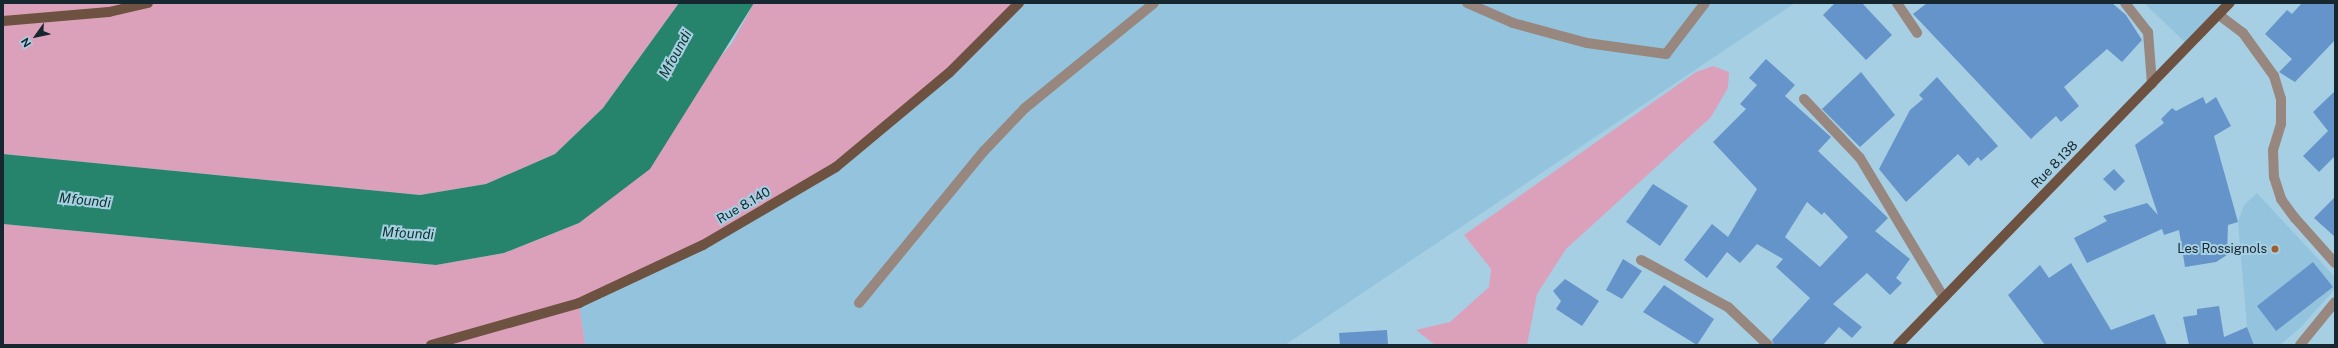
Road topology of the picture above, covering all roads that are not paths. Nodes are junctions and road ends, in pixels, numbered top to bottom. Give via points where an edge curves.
1 (148, 3) edge
2 (1019, 3) edge
3 (1154, 3) edge
4 (1467, 3) edge
5 (1705, 3) edge
6 (1897, 3) edge
7 (2125, 3) edge
8 (2230, 3) edge
9 (2219, 15) junction
10 (3, 21) edge
11 (1917, 33) dead end
12 (2152, 84) junction
13 (1804, 100) dead end
14 (1640, 260) dead end
15 (2335, 263) edge
16 (1944, 298) junction
17 (2335, 302) edge
18 (859, 303) dead end
19 (431, 345) edge
20 (1768, 345) edge
21 (1898, 345) edge
22 (2300, 345) edge

1 - 10 main road via 108,12
2 - 19 main road, Rue 8.140 via 949,73 836,167 703,245 579,303
3 - 18 street via 1025,108 984,151
4 - 5 street via 1513,23 1588,43 1666,54
6 - 11 street
7 - 12 street via 2148,32
8 - 9 main road, Rue 8.138
9 - 12 main road, Rue 8.138
9 - 15 street via 2242,33 2274,76 2281,100 2281,124 2273,150 2274,177 2281,199
12 - 16 main road, Rue 8.138
13 - 16 street via 1860,158
14 - 20 street via 1728,307
16 - 21 main road, Rue 8.138
17 - 22 street

